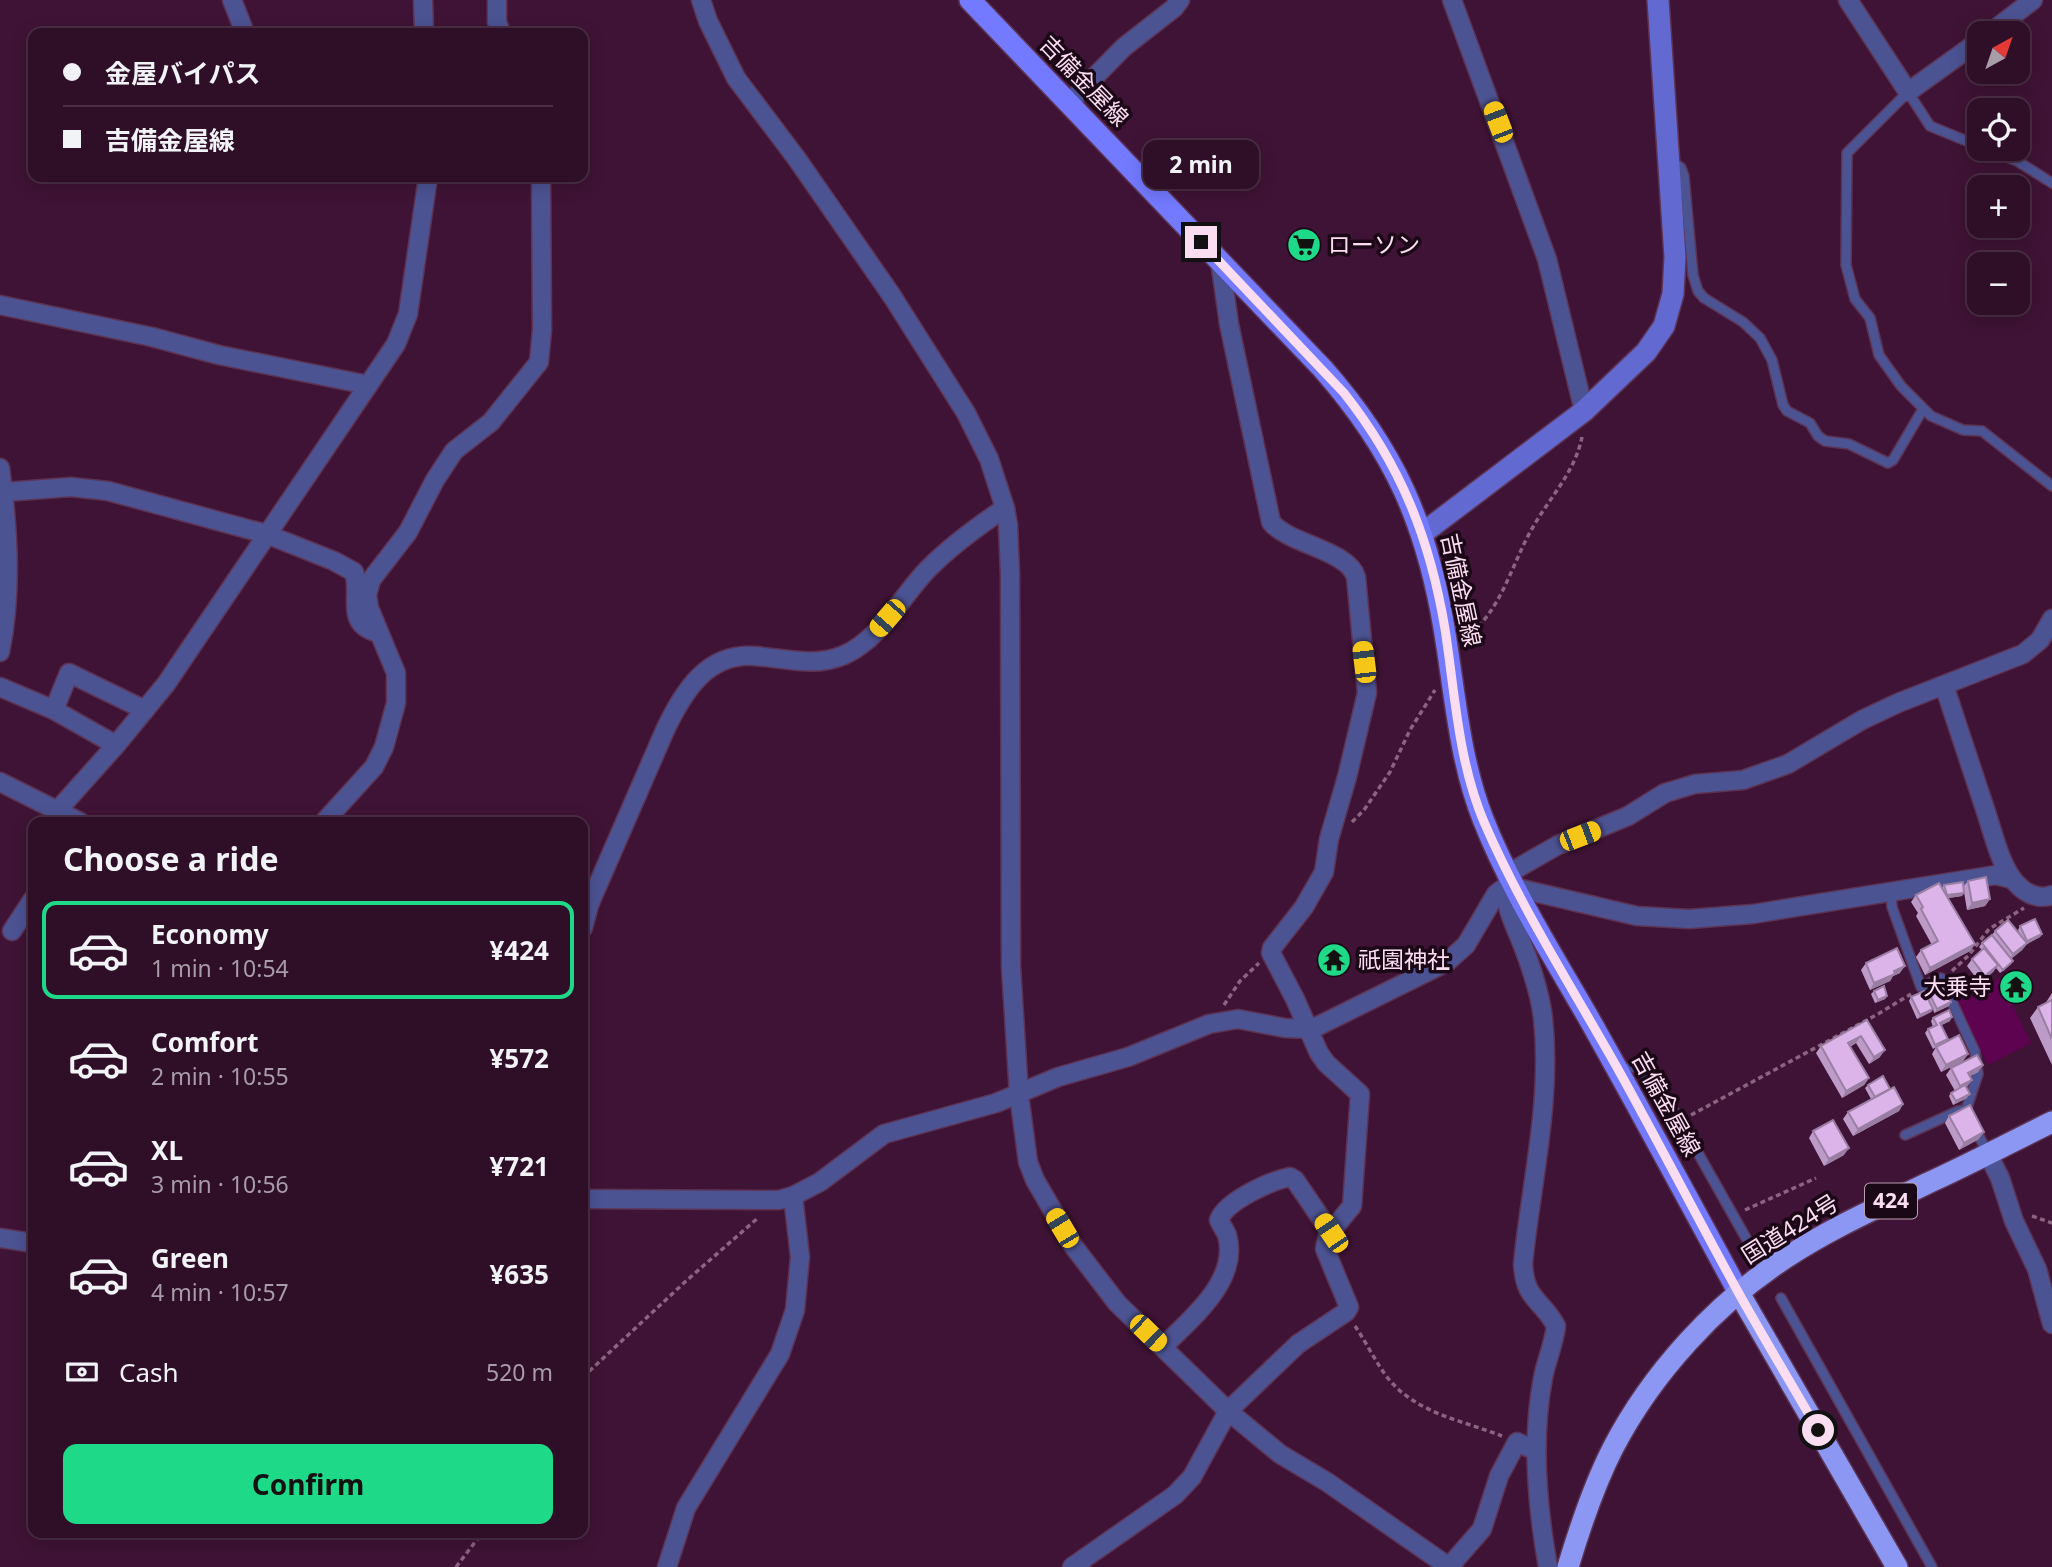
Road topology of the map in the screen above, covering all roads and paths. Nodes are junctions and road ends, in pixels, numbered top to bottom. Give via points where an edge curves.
1 (232, 0) edge
2 (423, 0) edge
3 (497, 0) edge
4 (701, 0) edge
5 (970, 0) edge
6 (1180, 0) edge
7 (1452, 0) edge
8 (1658, 0) edge
9 (1848, 0) edge
10 (2033, 0) edge
11 (2006, 21) edge
12 (243, 28) edge
13 (424, 28) edge
14 (499, 28) edge
15 (1967, 50) edge
16 (1908, 92) junction
17 (1069, 103) junction
18 (1967, 141) edge
19 (1670, 159) junction
20 (2017, 161) edge
21 (427, 182) edge
22 (541, 182) edge
23 (2052, 183) edge
24 (1220, 261) junction
25 (0, 305) edge
26 (368, 385) junction
27 (1923, 409) junction
28 (1584, 411) junction
29 (0, 468) edge
30 (2052, 486) edge
31 (4, 492) junction
32 (1005, 508) junction
33 (1423, 533) junction
34 (266, 534) junction
35 (2052, 619) edge
36 (379, 634) junction
37 (0, 652) edge
38 (1448, 655) junction
39 (1944, 685) junction
40 (0, 687) edge
41 (54, 710) junction
42 (145, 710) junction
43 (116, 745) junction
44 (0, 782) edge
45 (58, 810) junction
46 (71, 817) edge
47 (329, 817) edge
48 (1346, 828) dead end
49 (2012, 879) junction
50 (1511, 882) junction
51 (1891, 890) junction
52 (2044, 896) edge
53 (28, 907) edge
54 (588, 909) edge
55 (12, 931) dead end
56 (1271, 953) junction
57 (1941, 978) junction
58 (1921, 987) junction
59 (1209, 1024) junction
60 (1310, 1029) junction
61 (1619, 1072) junction
62 (1019, 1095) junction
63 (1966, 1110) junction
64 (1679, 1121) junction
65 (2052, 1122) edge
66 (1905, 1135) dead end
67 (1988, 1154) junction
68 (1816, 1178) dead end
69 (786, 1198) junction
70 (588, 1199) edge
71 (1733, 1216) junction
72 (1331, 1233) junction
73 (0, 1238) edge
74 (28, 1242) edge
75 (1751, 1247) dead end
76 (1739, 1293) junction
77 (1781, 1298) dead end
78 (1346, 1312) junction
79 (2052, 1324) edge
80 (1163, 1348) junction
81 (588, 1372) edge
82 (1228, 1411) junction
83 (1517, 1442) junction
84 (1536, 1451) junction
85 (478, 1538) edge
86 (456, 1567) edge
87 (667, 1567) edge
88 (1072, 1567) edge
89 (1449, 1567) edge
90 (1548, 1567) edge
91 (1568, 1567) edge
92 (1896, 1567) edge
93 (1932, 1567) edge

1 - 12 street
2 - 13 street
3 - 14 street
4 - 32 street via 736,78 884,285 966,413 989,459
5 - 17 main road, 吉備金屋線
6 - 17 street via 1124,47
7 - 28 street via 1547,259
8 - 19 street
9 - 16 street
10 - 11 street
15 - 16 street
16 - 18 lane via 1930,126
16 - 27 lane via 1847,153 1846,265 1855,299 1870,318 1879,355
17 - 24 main road, 吉備金屋線
19 - 27 lane via 1684,176 1698,291 1760,338 1772,360 1787,411 1810,423 1825,441 1849,444 1888,463
19 - 28 street via 1675,257 1673,294 1664,326 1646,352
20 - 23 lane
21 - 26 street via 408,314 396,344
22 - 36 street via 538,362 491,422 454,451 408,531 372,580 367,595
24 - 33 main road, 吉備金屋線 via 1362,415 1393,465
24 - 56 street via 1271,522 1354,572 1367,685 1324,872
25 - 26 street
26 - 34 street
27 - 30 lane via 1963,430 1982,431
28 - 33 street
28 - 38 path via 1582,439 1573,464 1531,529 1492,608
29 - 31 street
31 - 34 street via 71,487 108,491
31 - 37 street via 8,572
32 - 54 street via 930,567 873,634 845,654 798,663 740,657 709,667 697,677 666,728
32 - 62 street via 1010,544 1011,967
33 - 38 main road, 吉備金屋線
34 - 36 street via 354,572 360,622
34 - 42 street
35 - 39 street via 2040,640 2023,654
36 - 47 street via 397,682 389,731 374,767
38 - 48 path via 1390,772
38 - 50 main road, 吉備金屋線 via 1470,780
39 - 49 street
39 - 50 street via 1862,720 1788,764 1743,780 1695,784 1665,793 1628,816 1558,845
40 - 41 street
41 - 42 street via 69,673
41 - 43 street
42 - 43 street
43 - 45 street
44 - 45 street
45 - 46 street
49 - 51 street via 1996,875
49 - 52 street via 2026,892
50 - 51 street via 1637,916 1689,919 1753,914
50 - 60 street via 1496,894 1466,945 1447,962
50 - 61 main road, 吉備金屋線
50 - 84 street via 1506,898 1538,992 1544,1043 1540,1143 1524,1275 1530,1295 1556,1326 1542,1379
51 - 58 lane via 1892,907
52 - 57 path via 1989,929 1958,967
53 - 55 street
56 - 59 path via 1248,972
56 - 60 street
57 - 58 lane
57 - 63 lane via 1975,1052 1978,1074
58 - 64 path
59 - 60 street via 1238,1019
59 - 62 street
60 - 72 street via 1326,1063 1360,1094 1354,1198
61 - 64 lane via 1639,1068
61 - 76 main road, 吉備金屋線
62 - 69 street via 884,1134 820,1182
62 - 80 street via 1028,1162 1050,1208 1118,1303
63 - 66 lane
63 - 67 lane
64 - 71 lane
65 - 67 highway, 国道424号 / 424
67 - 76 highway, 国道424号 / 424 via 1807,1244
67 - 79 street via 2037,1269
68 - 71 path
69 - 70 street
69 - 81 path via 686,1281
69 - 87 street via 800,1257 795,1310 780,1354 686,1508
71 - 75 lane
72 - 78 street via 1325,1249 1348,1299
72 - 80 street via 1290,1177 1238,1201 1219,1220 1228,1245 1220,1286
73 - 74 street
76 - 91 highway, 国道424号 / 424 via 1670,1364 1625,1426 1583,1520
76 - 92 highway
77 - 93 lane
78 - 82 street via 1297,1345
78 - 83 path via 1388,1378 1412,1401 1433,1413
80 - 82 street
82 - 88 street via 1192,1477
82 - 89 street via 1280,1454
83 - 84 street
83 - 89 street via 1499,1476 1482,1528
84 - 90 street
85 - 86 path

